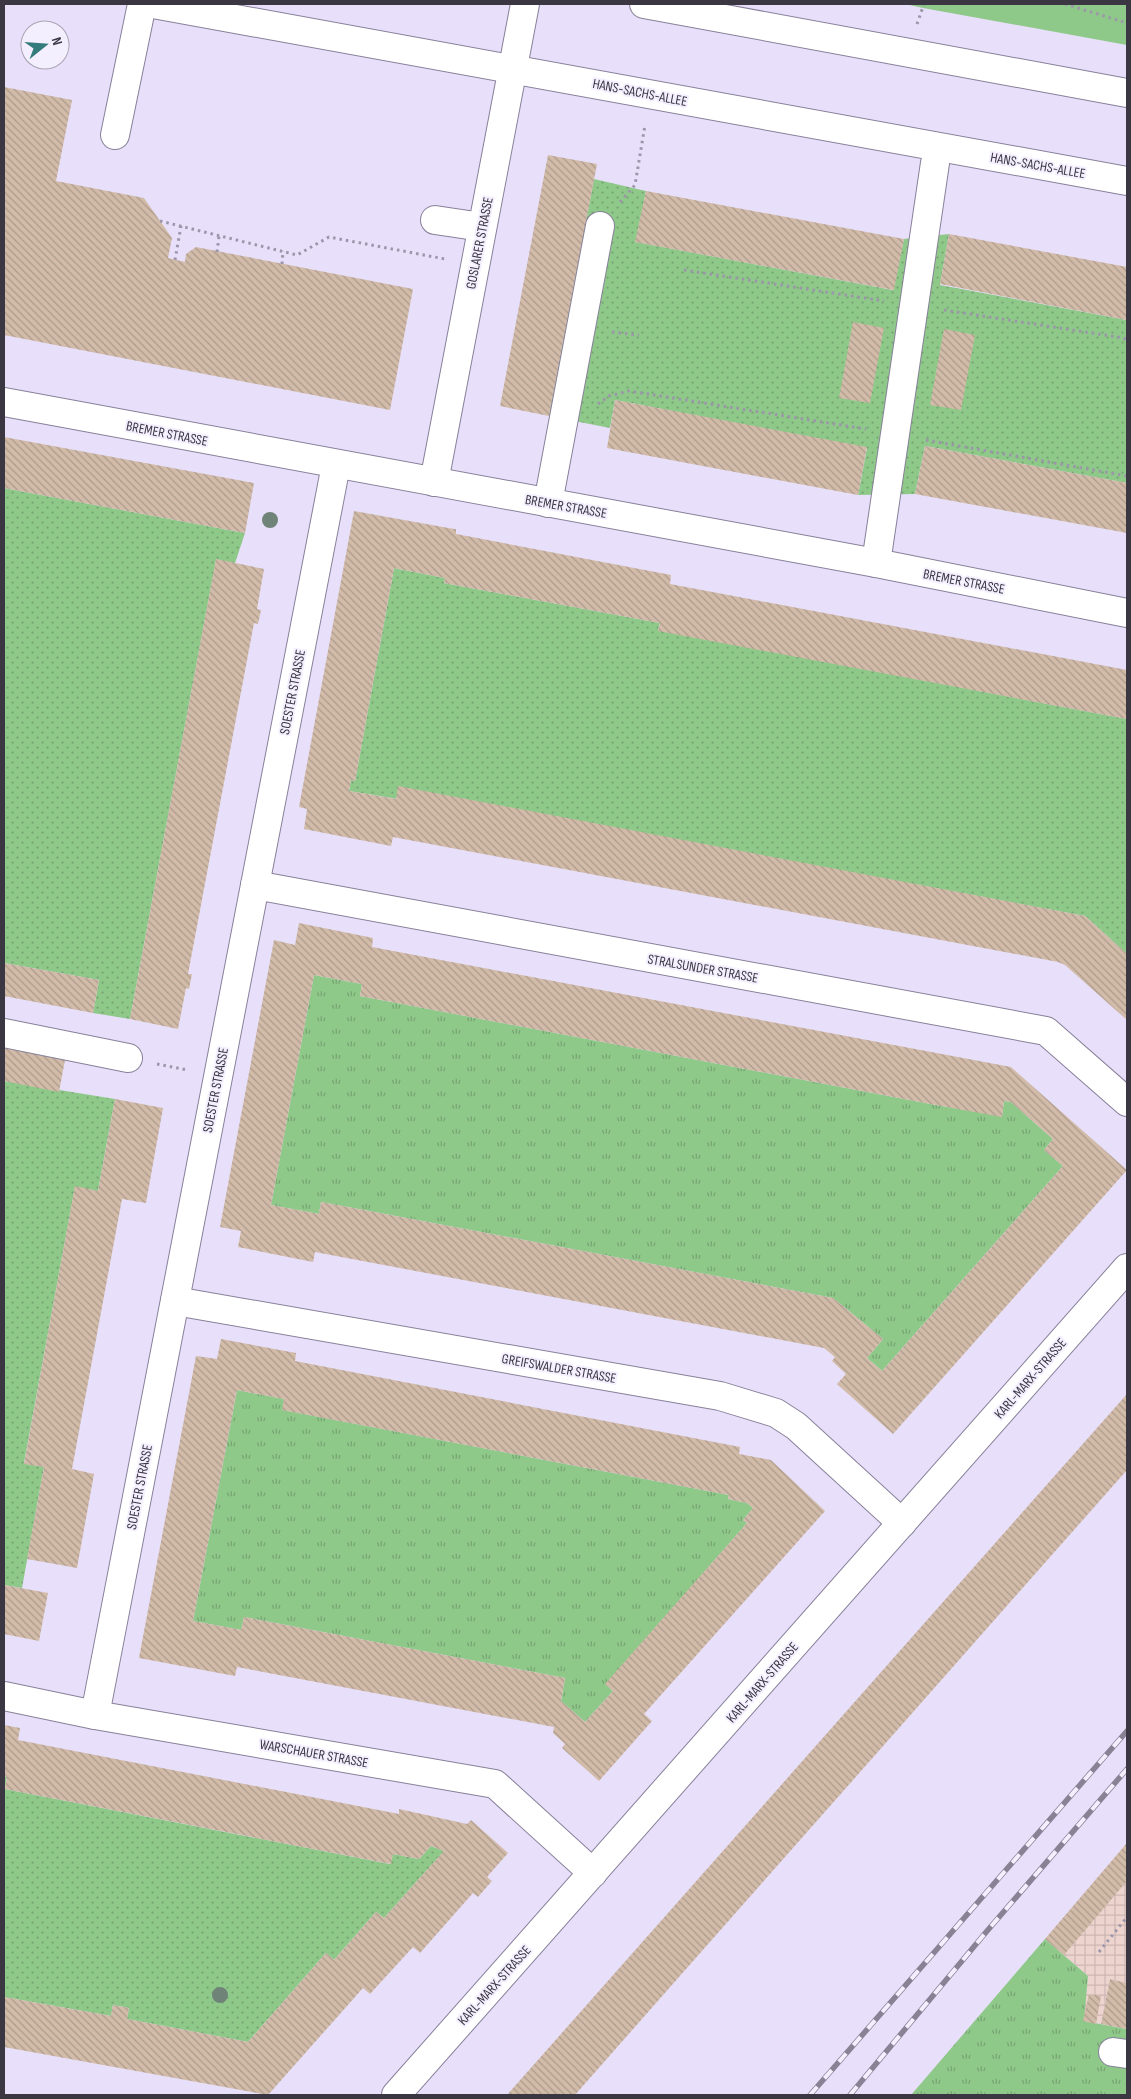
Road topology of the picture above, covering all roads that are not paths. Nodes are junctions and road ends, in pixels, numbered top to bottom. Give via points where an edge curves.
1 (142, 4) edge
2 (152, 4) edge
3 (526, 4) edge
4 (644, 4) edge
5 (514, 68) junction
6 (1127, 93) edge
7 (115, 135) dead end
8 (935, 163) dead end
9 (1127, 181) edge
10 (435, 220) dead end
11 (600, 226) dead end
12 (482, 228) junction
13 (4, 402) edge
14 (336, 465) junction
15 (434, 482) junction
16 (548, 503) junction
17 (876, 564) junction
18 (1127, 613) edge
19 (255, 886) junction
20 (4, 1033) edge
21 (128, 1058) dead end
22 (1127, 1102) edge
23 (1127, 1268) edge
24 (175, 1301) junction
25 (902, 1523) junction
26 (4, 1696) edge
27 (95, 1715) junction
28 (593, 1873) junction
29 (396, 2095) edge

1 - 7 street
2 - 5 street, HANS-SACHS-ALLEE
3 - 5 street, GOSLARER STRASSE
4 - 6 street
5 - 9 street, HANS-SACHS-ALLEE
5 - 12 street, GOSLARER STRASSE
8 - 17 street
10 - 12 street
11 - 16 street
12 - 15 street, GOSLARER STRASSE
13 - 14 street, BREMER STRASSE
14 - 15 street, BREMER STRASSE
14 - 19 street, SOESTER STRASSE
15 - 16 street, BREMER STRASSE
16 - 17 street, BREMER STRASSE
17 - 18 street, BREMER STRASSE
19 - 22 street, STRALSUNDER STRASSE via 1046,1031
19 - 24 street, SOESTER STRASSE
20 - 21 street
23 - 25 street, KARL-MARX-STRASSE
24 - 25 street, GREIFSWALDER STRASSE via 729,1398 776,1413 796,1426
24 - 27 street, SOESTER STRASSE
25 - 28 street, KARL-MARX-STRASSE
26 - 27 street, WARSCHAUER STRASSE
27 - 28 street, WARSCHAUER STRASSE via 495,1784
28 - 29 street, KARL-MARX-STRASSE

